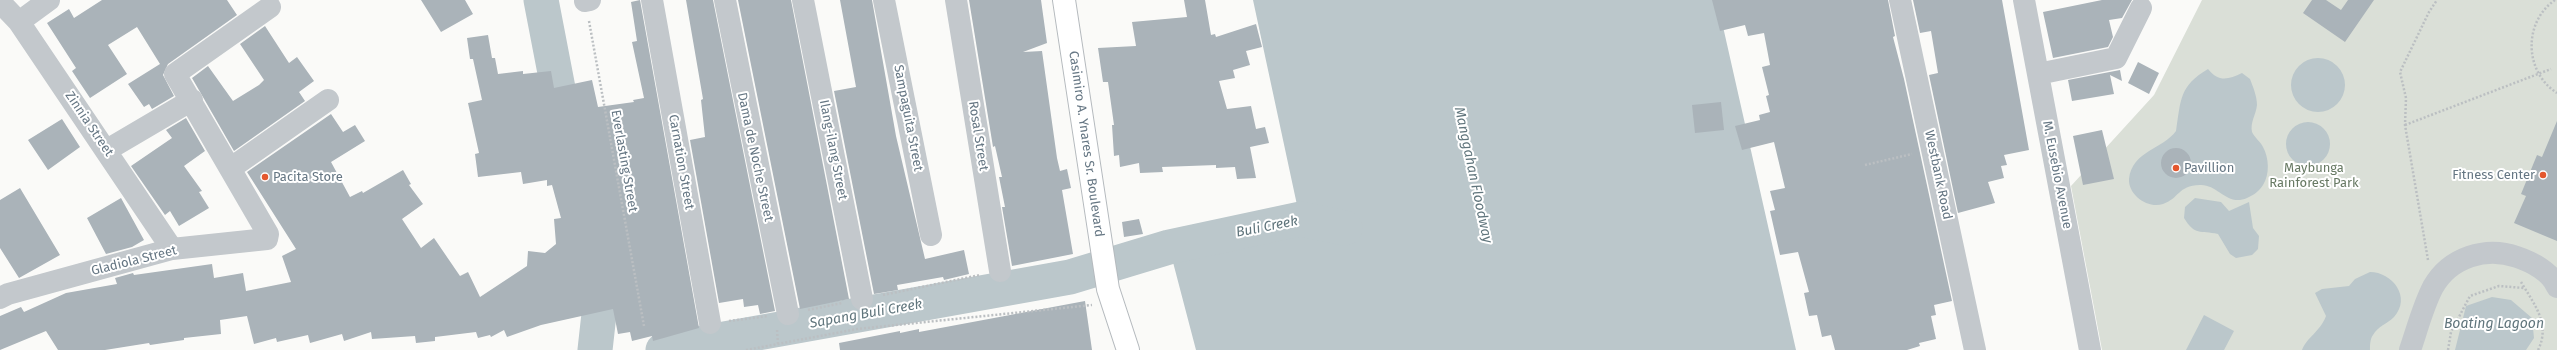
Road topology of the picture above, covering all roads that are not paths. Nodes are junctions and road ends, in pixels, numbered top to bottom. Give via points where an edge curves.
1 (49, 0) edge
2 (652, 0) edge
3 (725, 0) edge
4 (803, 0) edge
5 (884, 0) edge
6 (956, 0) edge
7 (1064, 0) edge
8 (1900, 0) edge
9 (2024, 0) edge
10 (0, 2) edge
11 (270, 7) dead end
12 (2141, 8) dead end
13 (19, 22) junction
14 (2038, 74) junction
15 (192, 100) junction
16 (328, 100) dead end
17 (107, 150) junction
18 (231, 168) junction
19 (931, 235) dead end
20 (172, 249) junction
21 (1000, 271) dead end
22 (2557, 288) edge
23 (3, 291) edge
24 (862, 299) dead end
25 (788, 314) dead end
26 (710, 323) dead end
27 (1128, 350) edge
28 (1975, 350) edge
29 (2090, 350) edge
30 (2410, 350) edge

1 - 13 street
2 - 26 street, Carnation Street
3 - 25 street, Dama de Noche Street
4 - 24 street, Ilang-ilang Street
5 - 19 street, Sampaguita Street
6 - 21 street, Rosal Street
7 - 27 main road, Casimiro A. Ynares Sr. Boulevard via 1110,296
8 - 28 street, Westbank Road
9 - 14 street, M. Eusebio Avenue
10 - 13 street, Zinnia Street
11 - 15 street via 176,73
12 - 14 street via 2116,58
13 - 17 street, Zinnia Street
14 - 29 street, M. Eusebio Avenue
15 - 17 street
15 - 18 street
16 - 18 street
17 - 20 street, Zinnia Street
18 - 20 street, Gladiola Street via 268,234 267,239
20 - 23 street, Gladiola Street
22 - 30 street via 2532,262 2503,252 2477,254 2452,264 2434,287

